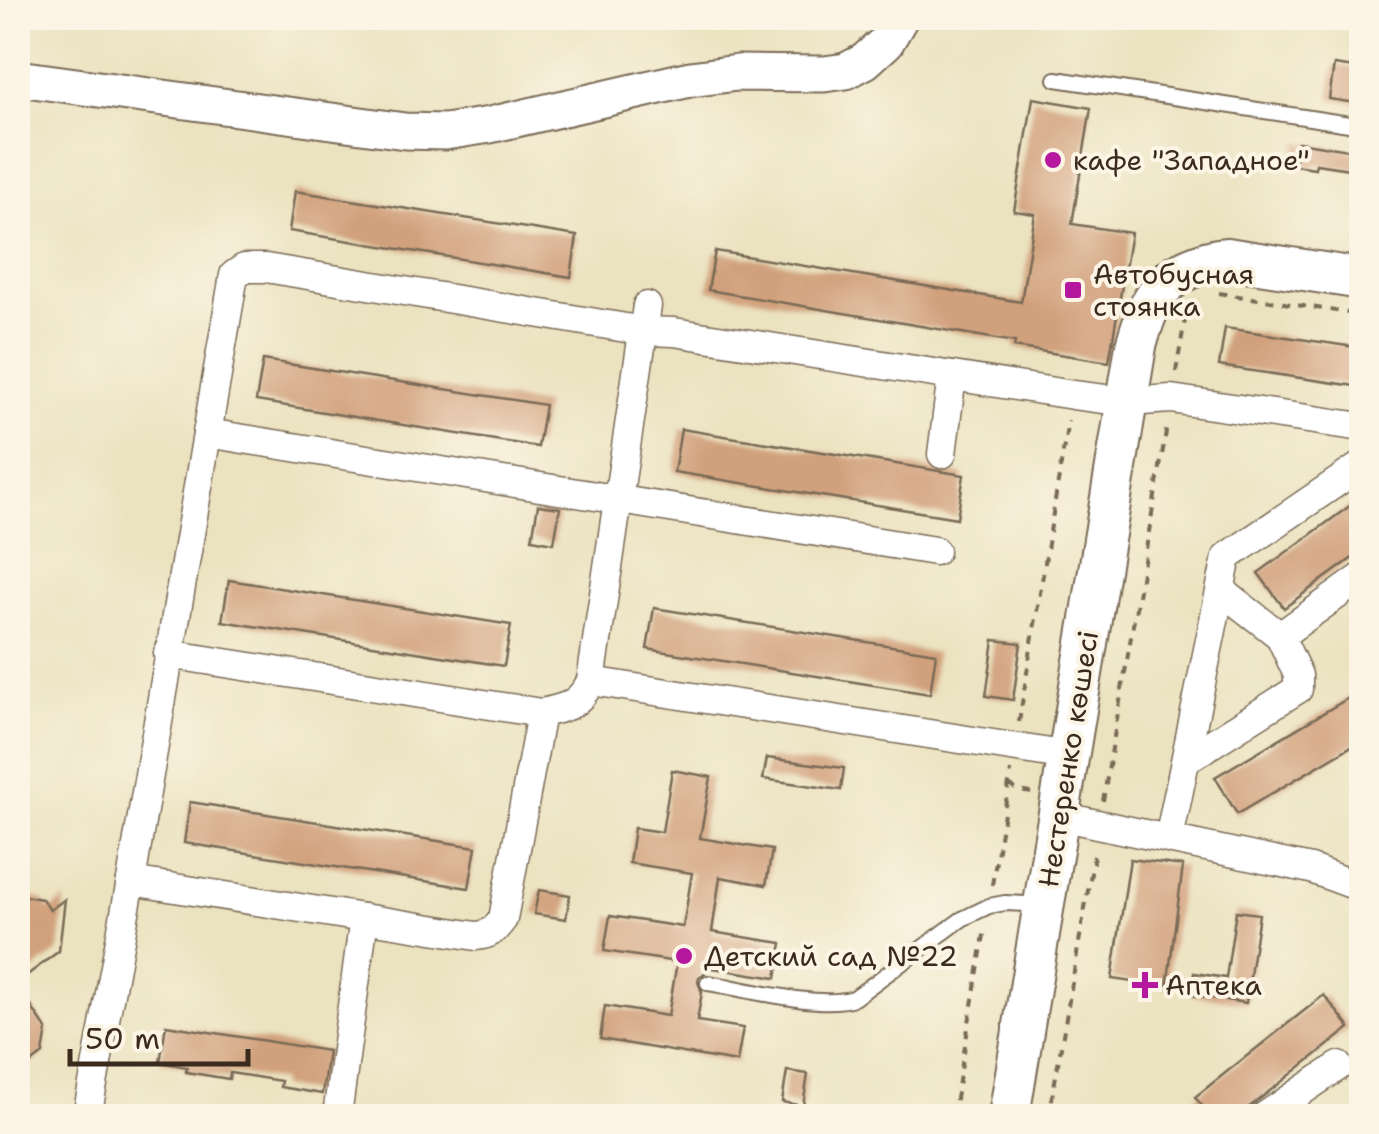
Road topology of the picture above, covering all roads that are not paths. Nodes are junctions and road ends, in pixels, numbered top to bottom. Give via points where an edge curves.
1 (900, 18) edge
2 (18, 78) edge
3 (1056, 79) dead end
4 (1362, 126) edge
5 (1362, 279) edge
6 (646, 319) junction
7 (952, 376) junction
8 (1128, 402) junction
9 (1362, 428) edge
10 (207, 433) junction
11 (942, 454) dead end
12 (1362, 464) edge
13 (618, 500) junction
14 (935, 551) dead end
15 (1362, 577) edge
16 (1222, 588) junction
17 (1280, 636) junction
18 (168, 654) junction
19 (591, 681) junction
20 (541, 713) junction
21 (1068, 756) junction
22 (1186, 760) junction
23 (1059, 816) junction
24 (1169, 839) junction
25 (131, 881) junction
26 (1362, 888) edge
27 (1044, 909) junction
28 (364, 918) junction
29 (708, 983) dead end
30 (1339, 1066) dead end
31 (87, 1116) edge
32 (337, 1116) edge
33 (1009, 1116) edge
34 (1265, 1116) edge

1 - 2 street via 886,42 846,71 690,79 445,132
3 - 4 lane
5 - 8 main road, Нестеренко көшесі via 1227,258 1180,272 1150,301
6 - 7 street via 674,332
6 - 10 street via 244,268 234,275
6 - 13 street
7 - 8 street
7 - 11 street
8 - 9 street via 1172,399
8 - 21 main road, Нестеренко көшесі
10 - 13 street
10 - 18 street
12 - 16 street via 1227,557
13 - 14 street
13 - 19 street
15 - 17 street
16 - 17 street
16 - 22 street
17 - 22 street via 1298,689
18 - 20 street
18 - 25 street
19 - 20 street via 572,705
19 - 21 street
20 - 28 street via 497,928 476,936
21 - 23 main road, Нестеренко көшесі
22 - 24 street
23 - 24 street
23 - 27 main road, Нестеренко көшесі
24 - 26 street via 1311,869
25 - 28 street
25 - 31 street
27 - 29 lane via 989,906 840,1002
27 - 33 main road, Нестеренко көшесі
28 - 32 street
30 - 34 street

